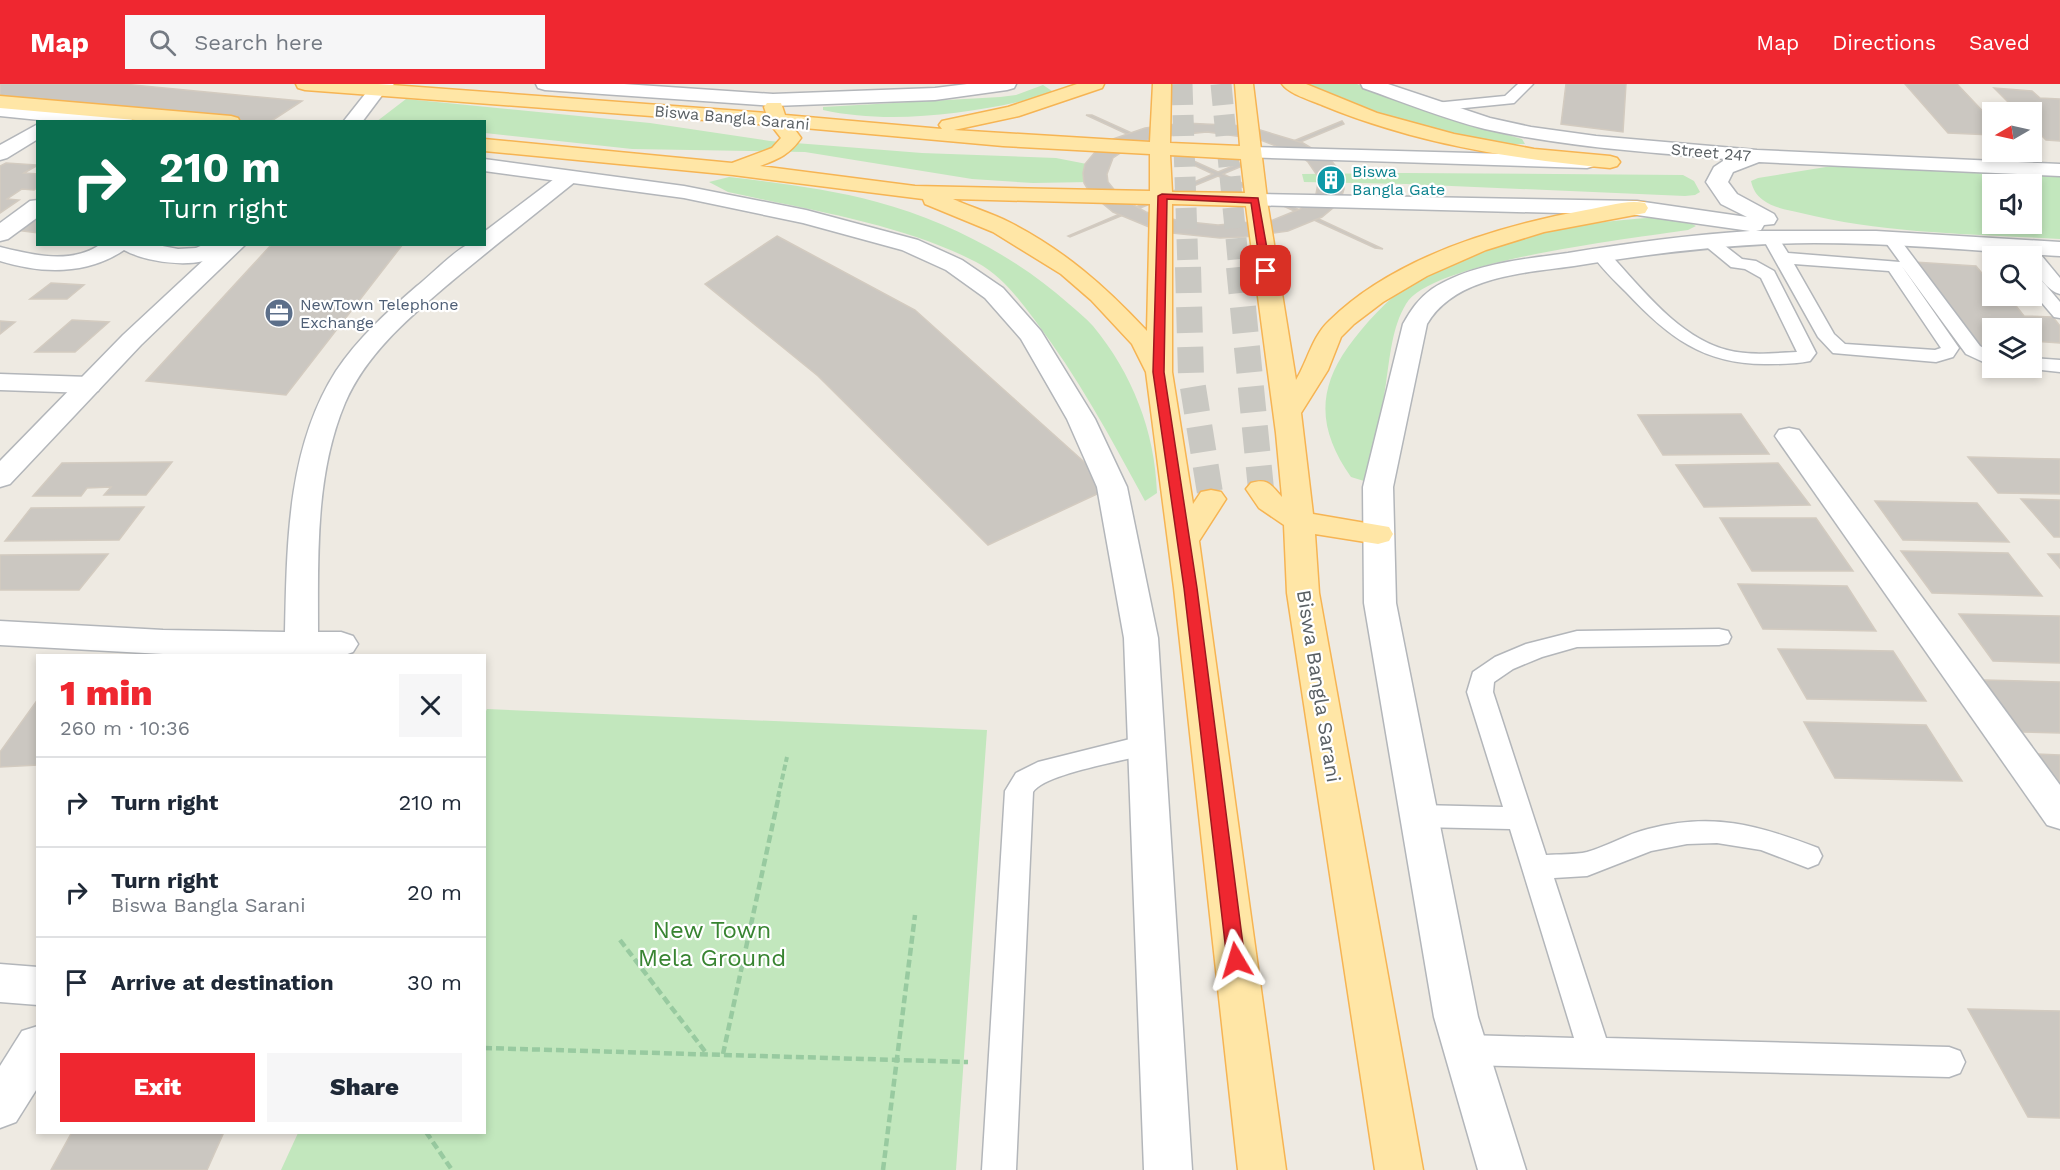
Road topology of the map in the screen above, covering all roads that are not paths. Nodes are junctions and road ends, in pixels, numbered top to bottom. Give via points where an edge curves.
1 (304, 84) edge
2 (545, 84) edge
3 (1007, 84) edge
4 (1095, 84) edge
5 (1162, 84) edge
6 (1244, 84) edge
7 (1291, 84) edge
8 (1370, 84) edge
9 (1526, 84) edge
10 (381, 87) edge
11 (663, 88) edge
12 (773, 100) junction
13 (0, 102) edge
14 (1435, 107) junction
15 (0, 110) edge
16 (64, 119) edge
17 (84, 120) edge
18 (208, 120) edge
19 (354, 120) edge
20 (777, 120) junction
21 (899, 132) junction
22 (17, 145) edge
23 (486, 145) edge
24 (1160, 149) junction
25 (1249, 153) junction
26 (36, 154) edge
27 (1757, 156) junction
28 (1610, 162) junction
29 (486, 165) edge
30 (733, 169) junction
31 (2060, 170) edge
32 (569, 177) junction
33 (915, 192) junction
34 (1162, 196) junction
35 (36, 198) edge
36 (1255, 200) junction
37 (36, 207) edge
38 (1637, 208) junction
39 (0, 222) edge
40 (0, 234) edge
41 (1816, 236) junction
42 (1892, 240) junction
43 (1709, 241) junction
44 (486, 242) edge
45 (113, 246) edge
46 (133, 246) edge
47 (219, 246) edge
48 (233, 246) edge
49 (482, 246) edge
50 (1982, 247) edge
51 (1776, 248) junction
52 (2042, 249) edge
53 (2060, 249) edge
54 (0, 254) edge
55 (1600, 254) junction
56 (2042, 275) edge
57 (2060, 290) edge
58 (2042, 292) edge
59 (2060, 313) edge
60 (1982, 355) edge
61 (2042, 365) edge
62 (2060, 366) edge
63 (1159, 372) junction
64 (0, 382) edge
65 (89, 385) junction
66 (1288, 412) junction
67 (1789, 436) dead end
68 (0, 478) edge
69 (1261, 489) tunnel mouth
70 (1211, 499) tunnel mouth
71 (1299, 522) junction
72 (1378, 534) junction
73 (1182, 543) junction
74 (0, 633) edge
75 (1719, 637) dead end
76 (301, 643) junction
77 (341, 644) dead end
78 (1146, 745) junction
79 (2060, 814) edge
80 (1419, 816) junction
81 (1520, 818) junction
82 (1808, 856) dead end
83 (1536, 867) junction
84 (0, 982) edge
85 (36, 986) edge
86 (36, 1049) edge
87 (1466, 1050) junction
88 (1595, 1053) junction
89 (1949, 1062) dead end
90 (0, 1106) edge
91 (999, 1170) edge
92 (1168, 1170) edge
93 (1262, 1170) edge
94 (1399, 1170) edge
95 (1502, 1170) edge

1 - 10 main road, Biswa Bangla Sarani
2 - 11 street
3 - 12 street via 935,94
4 - 21 main road via 1012,112
5 - 24 main road
6 - 25 main road, Biswa Bangla Sarani
7 - 28 main road via 1372,118 1438,136 1511,152
8 - 14 street, Street 247
9 - 14 lane via 1509,100
10 - 19 street
10 - 20 main road, Biswa Bangla Sarani
11 - 12 street
12 - 20 main road
13 - 18 main road
14 - 27 street, Street 247 via 1531,133
15 - 16 street
16 - 17 street
20 - 21 main road, Biswa Bangla Sarani
20 - 30 main road via 790,138 779,152
21 - 24 main road, Biswa Bangla Sarani
22 - 26 street
23 - 30 main road
24 - 25 main road, Biswa Bangla Sarani
24 - 34 main road
25 - 28 street
25 - 36 main road, Biswa Bangla Sarani
27 - 28 street
27 - 31 street, Street 247
27 - 41 street via 1725,167 1718,174 1717,182 1729,199 1762,218
29 - 32 street
30 - 33 main road
32 - 44 street
32 - 78 street via 684,192 806,217 900,242 954,265 994,293 1032,336 1081,419 1112,487 1141,638
33 - 34 main road
33 - 63 main road via 1001,227 1069,269 1100,294 1143,341
34 - 36 main road
34 - 63 main road
35 - 39 street
36 - 38 street
36 - 66 main road, Biswa Bangla Sarani
37 - 40 street
38 - 41 street
38 - 66 main road via 1517,231 1463,249 1414,272 1369,300 1331,333 1315,369
41 - 42 street
41 - 51 street
42 - 50 street
42 - 60 lane via 1973,350
43 - 51 street
43 - 55 street
43 - 55 lane via 1737,263 1768,275 1807,353 1803,357 1736,357 1702,347 1676,331
45 - 54 street via 72,264 24,262
46 - 47 street via 160,255 188,257
48 - 65 street
49 - 76 street via 373,342 348,373 325,421 304,516
51 - 51 lane via 1827,337 1840,349 1936,356 1950,348 1894,266
52 - 53 street
55 - 72 street via 1482,277 1446,291 1426,306 1415,324 1395,403 1378,487
56 - 57 lane
58 - 59 lane
61 - 62 lane
63 - 73 main road
64 - 65 street
65 - 68 street
66 - 71 main road, Biswa Bangla Sarani
67 - 79 street
69 - 71 main road via 1271,504
70 - 73 main road
71 - 72 main road
71 - 94 main road, Biswa Bangla Sarani via 1303,593
72 - 80 street via 1380,603
73 - 93 main road
74 - 76 street via 163,642
75 - 81 lane via 1577,639 1534,650 1482,678 1480,692
76 - 77 street
78 - 91 lane via 1047,769 1026,780 1019,791
78 - 92 street
80 - 81 lane
80 - 87 street via 1456,1017
81 - 83 lane
82 - 83 lane via 1763,839 1717,832 1687,833 1648,840 1587,864
83 - 88 lane
84 - 85 street
86 - 90 street
87 - 88 lane
87 - 95 street
88 - 89 lane

